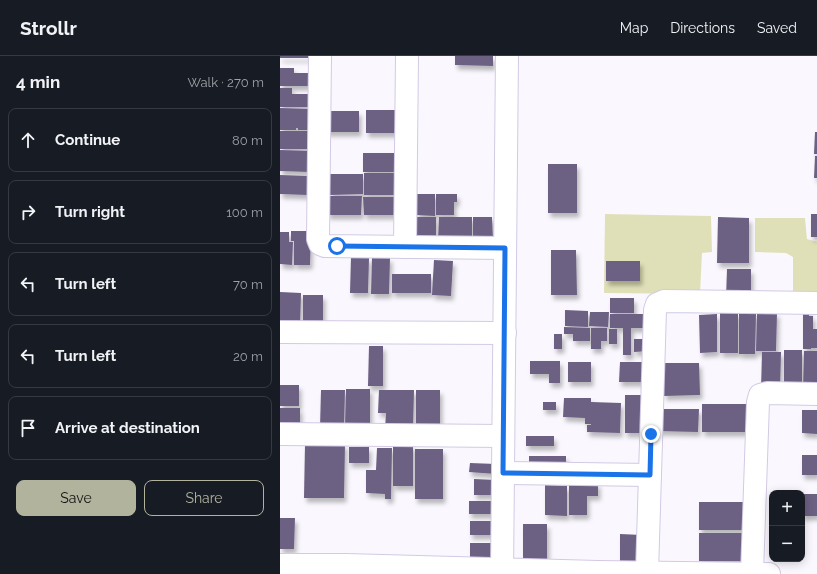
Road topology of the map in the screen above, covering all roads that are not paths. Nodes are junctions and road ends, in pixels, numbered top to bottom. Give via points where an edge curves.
1 (320, 56) edge
2 (407, 56) edge
3 (507, 56) edge
4 (405, 246) junction
5 (505, 248) junction
6 (817, 303) edge
7 (280, 332) edge
8 (505, 333) junction
9 (817, 394) edge
10 (280, 434) edge
11 (504, 436) junction
12 (503, 473) junction
13 (650, 475) junction
14 (280, 565) edge
15 (346, 570) edge
16 (502, 572) edge
17 (646, 572) junction
18 (598, 573) edge
19 (685, 573) edge
20 (752, 574) edge
21 (770, 574) edge

1 - 4 street via 320,244
2 - 4 street
3 - 5 street
4 - 5 street
5 - 8 street
6 - 13 street via 664,301 657,304
7 - 8 street
8 - 11 street
9 - 20 street via 760,395
10 - 11 street
11 - 12 street
12 - 13 street
12 - 16 street
13 - 17 street
14 - 15 street
15 - 16 street
16 - 18 street
17 - 18 street
17 - 19 street
19 - 20 street
20 - 21 street

